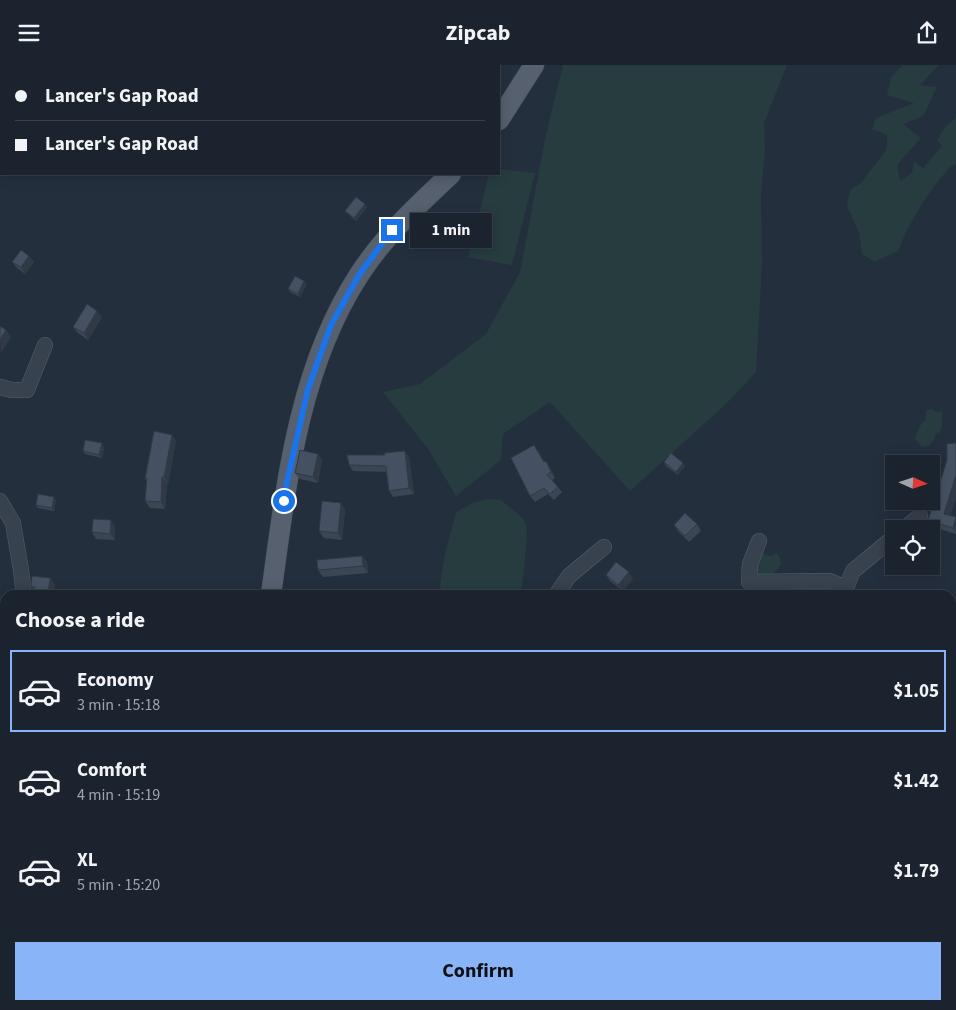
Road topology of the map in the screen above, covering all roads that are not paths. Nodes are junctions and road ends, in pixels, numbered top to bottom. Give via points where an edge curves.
1 (534, 65) edge
2 (500, 118) edge
3 (450, 175) edge
4 (45, 345) dead end
5 (0, 387) edge
6 (0, 501) edge
7 (920, 516) dead end
8 (915, 520) edge
9 (759, 541) dead end
10 (885, 544) edge
11 (604, 547) dead end
12 (23, 590) edge
13 (272, 590) edge
14 (559, 590) edge
15 (841, 590) edge
16 (845, 590) edge

1 - 2 main road
3 - 13 main road via 392,230 359,275 331,325 308,389 287,482
4 - 5 street via 27,390 12,391
6 - 12 street via 13,523
7 - 8 street
9 - 15 street via 750,564 749,583 830,581
10 - 16 street via 853,571
11 - 14 street via 569,576

